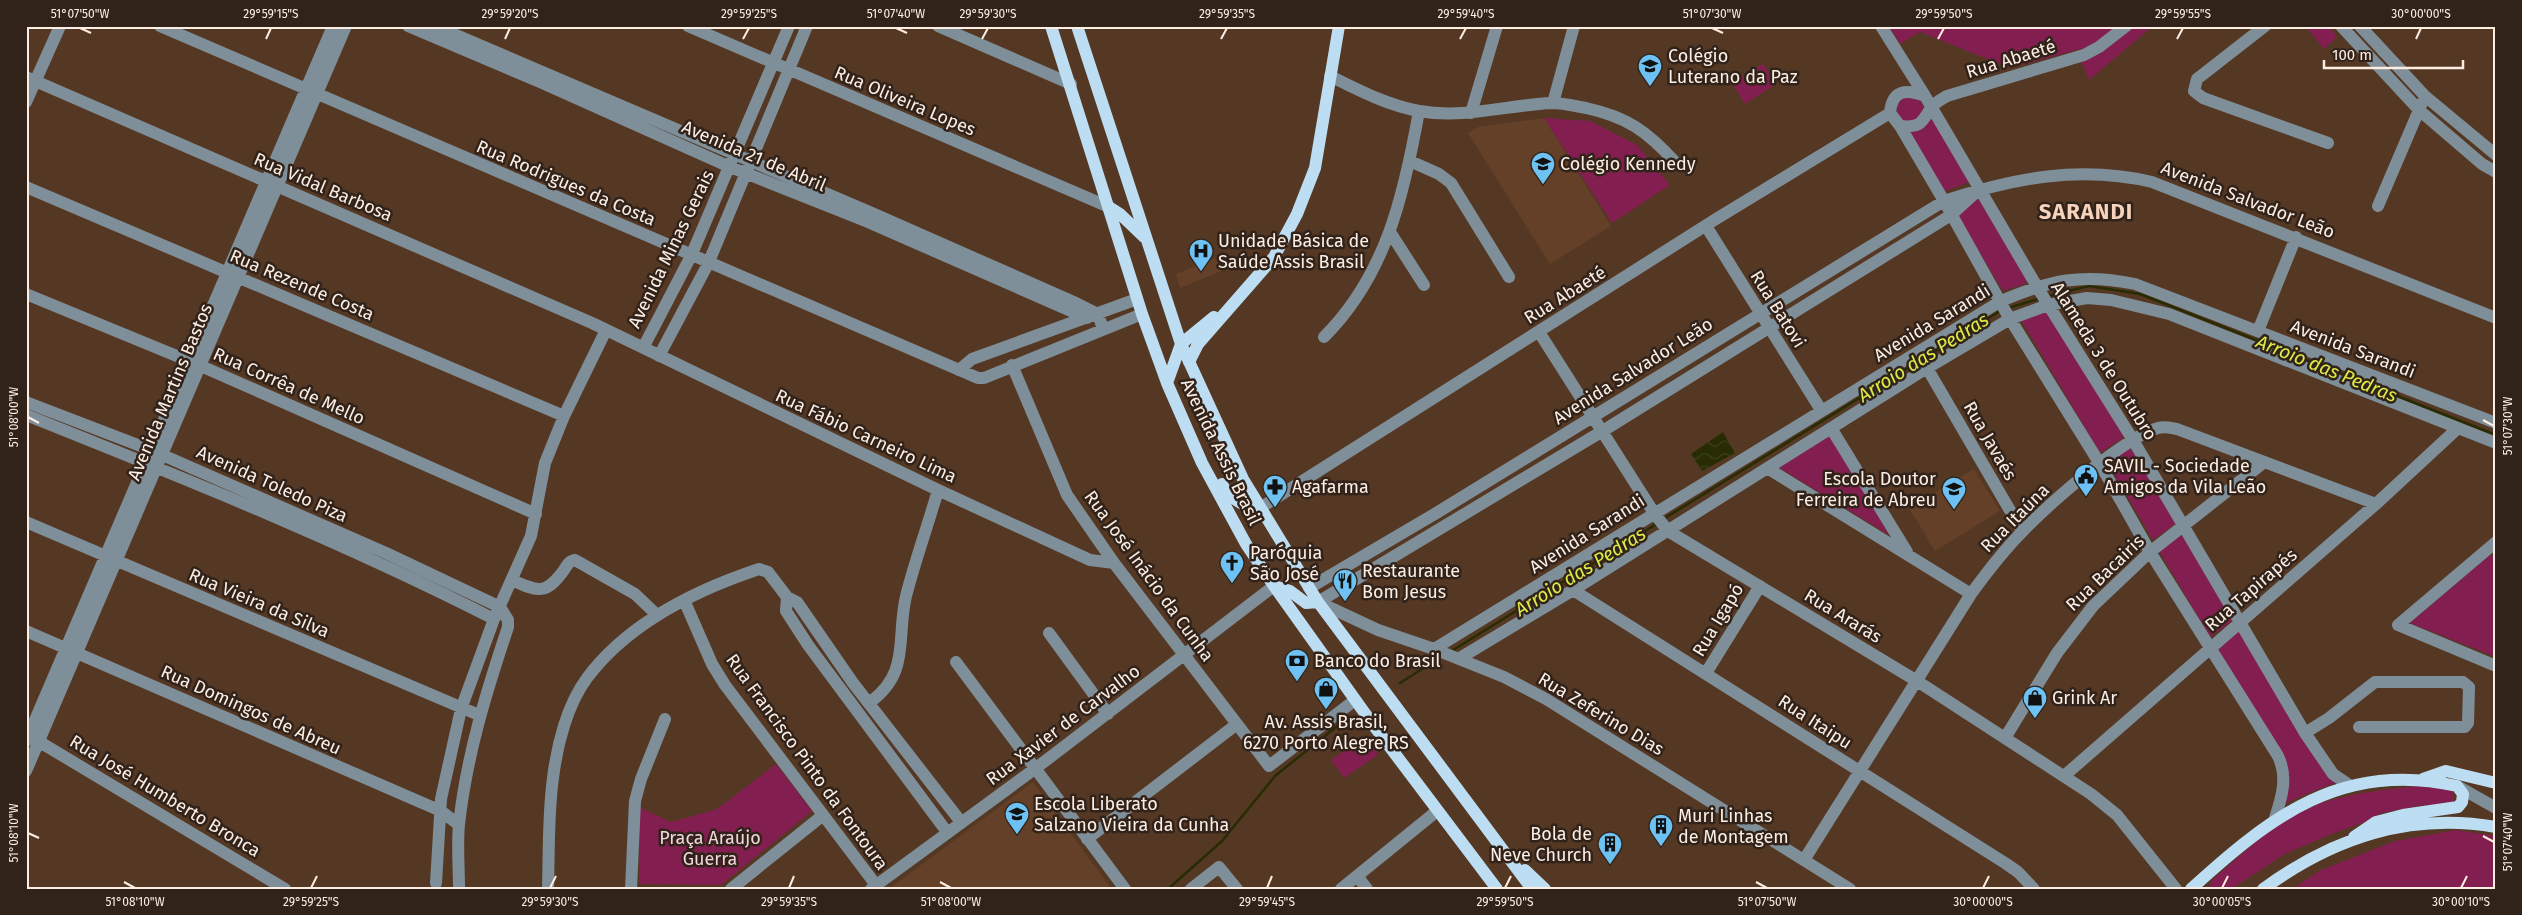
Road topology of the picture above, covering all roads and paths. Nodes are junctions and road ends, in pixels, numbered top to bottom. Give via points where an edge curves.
1 (60, 26) edge
2 (160, 26) edge
3 (333, 26) edge
4 (346, 26) edge
5 (408, 26) edge
6 (435, 26) edge
7 (688, 26) edge
8 (789, 26) edge
9 (807, 26) edge
10 (938, 26) edge
11 (1051, 26) edge
12 (1077, 26) edge
13 (1339, 26) edge
14 (1498, 26) edge
15 (1574, 26) edge
16 (1881, 26) edge
17 (2126, 26) edge
18 (2265, 26) edge
19 (2341, 26) edge
20 (2360, 26) edge
21 (774, 63) junction
22 (788, 70) junction
23 (542, 76) junction
24 (1330, 76) junction
25 (1912, 76) junction
26 (31, 79) edge
27 (1071, 84) junction
28 (1905, 91) junction
29 (311, 93) junction
30 (2425, 96) junction
31 (26, 102) edge
32 (1928, 102) junction
33 (1553, 103) junction
34 (2419, 110) junction
35 (1419, 111) junction
36 (1471, 113) junction
37 (1890, 113) junction
38 (1900, 126) junction
39 (2328, 143) dead end
40 (735, 154) junction
41 (2496, 154) edge
42 (750, 160) junction
43 (1410, 161) junction
44 (1675, 162) dead end
45 (730, 167) junction
46 (2496, 172) edge
47 (745, 173) junction
48 (272, 184) junction
49 (26, 187) edge
50 (1978, 189) junction
51 (1944, 200) junction
52 (2378, 206) dead end
53 (1109, 207) junction
54 (1951, 215) junction
55 (870, 218) junction
56 (1706, 226) junction
57 (1390, 232) junction
58 (2296, 237) junction
59 (1146, 239) junction
60 (691, 256) junction
61 (708, 264) junction
62 (232, 275) junction
63 (1509, 277) dead end
64 (1424, 285) dead end
65 (1246, 292) junction
66 (26, 294) edge
67 (2042, 296) junction
68 (1137, 299) junction
69 (2005, 309) junction
70 (1759, 313) junction
71 (1142, 314) junction
72 (1093, 316) junction
73 (2496, 318) edge
74 (1769, 329) junction
75 (606, 330) junction
76 (2258, 330) junction
77 (1098, 331) junction
78 (1539, 332) junction
79 (1324, 337) dead end
80 (1181, 344) junction
81 (643, 348) junction
82 (659, 356) junction
83 (1189, 362) junction
84 (195, 363) junction
85 (1012, 365) junction
86 (1927, 368) junction
87 (959, 370) junction
88 (1168, 384) junction
89 (26, 402) edge
90 (170, 404) junction
91 (182, 408) junction
92 (1821, 410) junction
93 (26, 415) edge
94 (564, 416) junction
95 (1592, 417) junction
96 (2496, 424) edge
97 (1831, 428) junction
98 (2458, 428) junction
99 (160, 429) junction
100 (1602, 432) junction
101 (172, 434) junction
102 (2133, 440) junction
103 (2496, 443) edge
104 (157, 453) junction
105 (1202, 463) junction
106 (2100, 464) junction
107 (2263, 464) junction
108 (151, 465) junction
109 (1767, 468) junction
110 (938, 490) junction
111 (2376, 504) junction
112 (1260, 508) junction
113 (272, 510) junction
114 (1438, 512) junction
115 (536, 514) junction
116 (26, 522) edge
117 (1661, 523) junction
118 (1446, 525) junction
119 (2184, 526) junction
120 (2022, 531) junction
121 (2493, 547) edge
122 (2150, 552) junction
123 (1908, 554) junction
124 (112, 559) junction
125 (1114, 563) junction
126 (512, 580) junction
127 (1274, 586) junction
128 (1760, 586) junction
129 (1309, 588) junction
130 (1573, 590) junction
131 (1971, 594) junction
132 (787, 597) junction
133 (684, 600) junction
134 (1318, 602) junction
135 (497, 613) junction
136 (657, 615) junction
137 (2240, 622) junction
138 (26, 631) edge
139 (1049, 633) dead end
140 (819, 636) junction
141 (808, 645) junction
142 (2211, 647) junction
143 (1437, 650) junction
144 (72, 651) junction
145 (1185, 654) junction
146 (1457, 657) junction
147 (956, 662) dead end
148 (2496, 666) edge
149 (1706, 673) junction
150 (1917, 681) junction
151 (853, 683) junction
152 (842, 692) junction
153 (1355, 700) junction
154 (869, 703) junction
155 (461, 709) junction
156 (1108, 714) junction
157 (478, 715) junction
158 (665, 719) dead end
159 (1237, 724) junction
160 (2359, 727) dead end
161 (2305, 733) junction
162 (2005, 738) junction
163 (30, 739) edge
164 (1036, 768) junction
165 (26, 771) edge
166 (1861, 772) junction
167 (2064, 776) junction
168 (2421, 779) junction
169 (2496, 784) edge
170 (2349, 785) junction
171 (2457, 786) junction
172 (2496, 808) edge
173 (1437, 811) junction
174 (441, 812) junction
175 (822, 816) junction
176 (2275, 818) junction
177 (961, 822) junction
178 (459, 825) junction
179 (2495, 826) edge
180 (947, 832) junction
181 (2354, 837) junction
182 (1087, 839) junction
183 (1498, 843) junction
184 (1804, 860) junction
185 (2211, 871) junction
186 (1357, 876) junction
187 (436, 883) dead end
188 (875, 888) edge
189 (285, 889) edge
190 (459, 889) edge
191 (548, 889) edge
192 (631, 889) edge
193 (731, 889) edge
194 (1125, 889) edge
195 (1191, 889) edge
196 (1237, 889) edge
197 (1341, 889) edge
198 (1367, 889) edge
199 (1497, 889) edge
200 (1532, 889) edge
201 (1545, 889) edge
202 (1850, 889) edge
203 (2034, 889) edge
204 (2176, 889) edge
205 (2191, 889) edge
206 (2204, 889) edge
207 (2263, 889) edge

1 - 26 street
2 - 29 street, Rua Rodrigues da Costa
3 - 29 street, Avenida Martins Bastos
4 - 29 street, Avenida Martins Bastos
5 - 23 street, Avenida 21 de Abril
6 - 23 street, Avenida 21 de Abril
7 - 21 street, Rua Oliveira Lopes
8 - 21 street, Avenida Minas Gerais
9 - 22 street, Avenida Minas Gerais
10 - 27 street
11 - 27 main road, Avenida Assis Brasil
12 - 59 main road, Avenida Assis Brasil
13 - 24 main road
14 - 36 street
15 - 33 street
16 - 25 street, Alameda 3 de Outubro
17 - 32 street, Rua Abaeté via 2084,55
18 - 39 street via 2197,79 2194,91 2203,98
19 - 34 street
20 - 30 street
21 - 22 street, Rua Oliveira Lopes
21 - 40 street, Avenida Minas Gerais
22 - 42 street, Avenida Minas Gerais
22 - 53 street, Rua Oliveira Lopes
23 - 40 street, Avenida 21 de Abril
23 - 45 street, Avenida 21 de Abril
24 - 35 street via 1361,92
24 - 65 main road via 1315,168 1307,192 1274,257
25 - 28 street
25 - 32 street, Alameda 3 de Outubro
26 - 31 street
26 - 48 street, Rua Vidal Barbosa
27 - 53 main road, Avenida Assis Brasil
28 - 32 street via 1912,91
28 - 37 street via 1892,101
29 - 48 street, Avenida Martins Bastos
29 - 60 street, Rua Rodrigues da Costa
30 - 34 street
30 - 41 street
32 - 38 street via 1922,122 1916,126
32 - 50 street, Alameda 3 de Outubro
33 - 36 street
33 - 44 street via 1599,111 1628,121 1655,140
34 - 46 street via 2482,164
34 - 52 street
35 - 36 street
35 - 43 street
37 - 38 street
37 - 56 street, Rua Abaeté
38 - 51 street
40 - 42 street, Avenida 21 de Abril
40 - 45 street, Avenida Minas Gerais
42 - 47 street, Avenida Minas Gerais
42 - 55 street, Avenida 21 de Abril
43 - 57 street
43 - 63 street via 1451,183
45 - 47 street, Avenida 21 de Abril
45 - 60 street, Avenida Minas Gerais
47 - 55 street, Avenida 21 de Abril
47 - 61 street, Avenida Minas Gerais
48 - 62 street, Avenida Martins Bastos
48 - 75 street, Rua Vidal Barbosa
49 - 62 street, Rua Rezende Costa
50 - 51 street, Avenida Salvador Leão
50 - 54 street, Avenida Salvador Leão
50 - 58 street, Avenida Salvador Leão via 2066,173 2127,176 2170,187
50 - 67 street, Alameda 3 de Outubro
51 - 54 street
51 - 70 street, Avenida Salvador Leão
53 - 59 main road
53 - 68 main road, Avenida Assis Brasil
54 - 69 street
54 - 74 street, Avenida Salvador Leão
55 - 72 street, Avenida 21 de Abril
56 - 70 street, Rua Batovi
56 - 78 street, Rua Abaeté
57 - 64 street
57 - 79 street via 1363,290 1340,322
58 - 73 street, Avenida Salvador Leão
58 - 76 street
59 - 80 main road, Avenida Assis Brasil
60 - 61 street, Rua Rodrigues da Costa
60 - 81 street, Avenida Minas Gerais
61 - 82 street, Avenida Minas Gerais
61 - 87 street, Rua Rodrigues da Costa
62 - 84 street, Avenida Martins Bastos
62 - 94 street, Rua Rezende Costa
65 - 80 main road
65 - 83 main road via 1198,344
66 - 84 street, Rua Corrêa de Mello
67 - 69 street, Avenida Sarandi
67 - 69 street, Avenida Sarandi
67 - 76 street, Avenida Sarandi via 2081,279 2115,280 2135,284
67 - 98 street, Avenida Sarandi via 2112,300 2169,314
67 - 102 street, Alameda 3 de Outubro
68 - 71 main road, Avenida Assis Brasil
68 - 72 street
69 - 86 street, Avenida Sarandi
69 - 92 street, Avenida Sarandi
69 - 106 street
70 - 74 street, Rua Batovi
70 - 95 street, Avenida Salvador Leão
71 - 77 street, Rua Rodrigues da Costa
71 - 88 main road, Avenida Assis Brasil
72 - 77 street
72 - 87 street via 972,359
74 - 92 street, Rua Batovi
74 - 100 street, Avenida Salvador Leão
75 - 81 street, Rua Fábio Carneiro Lima
75 - 94 street
76 - 96 street, Avenida Sarandi
77 - 85 street, Rua Rodrigues da Costa
78 - 95 street, Rua Ararás
78 - 112 street, Rua Abaeté
80 - 83 main road, Avenida Assis Brasil
80 - 88 main road
81 - 82 street, Rua Fábio Carneiro Lima
82 - 110 street, Rua Fábio Carneiro Lima
83 - 112 main road, Avenida Assis Brasil via 1243,479
84 - 90 street, Avenida Martins Bastos
84 - 91 street, Avenida Martins Bastos
84 - 115 street, Rua Corrêa de Mello
85 - 87 street, Rua Rodrigues da Costa via 984,378
85 - 125 street, Rua José Inácio da Cunha via 1068,495
86 - 97 street, Avenida Sarandi
86 - 120 street, Rua Javaés
88 - 105 main road, Avenida Assis Brasil
89 - 104 street, Avenida Toledo Piza
90 - 91 street
90 - 99 street, Avenida Martins Bastos
91 - 101 street, Avenida Martins Bastos
92 - 117 street, Avenida Sarandi
93 - 108 street, Avenida Toledo Piza
94 - 115 street via 545,463
95 - 100 street, Rua Ararás
95 - 114 street, Avenida Salvador Leão
97 - 109 street, Avenida Sarandi
97 - 123 street
98 - 103 street, Avenida Sarandi
98 - 111 street, Rua Tapirapés
99 - 101 street
99 - 104 street, Avenida Martins Bastos
100 - 117 street, Rua Ararás
100 - 118 street, Avenida Salvador Leão
101 - 104 street, Avenida Martins Bastos
102 - 106 street, Rua Itaúna
102 - 107 street, Rua Itaúna via 2169,427 2189,432
102 - 119 street, Alameda 3 de Outubro
104 - 108 street, Avenida Martins Bastos
104 - 113 street, Avenida Toledo Piza
105 - 112 main road via 1214,471 1228,495 1252,510
105 - 127 main road, Avenida Assis Brasil via 1246,544
106 - 120 street, Rua Itaúna
106 - 122 street
107 - 111 street, Rua Itaúna
107 - 119 street, Rua Bacairis
108 - 113 street, Avenida Toledo Piza
108 - 124 street, Avenida Martins Bastos
109 - 117 street, Avenida Sarandi
109 - 123 street
110 - 125 street, Rua Fábio Carneiro Lima via 1090,560
110 - 154 street via 906,596 901,648 895,670 888,687
111 - 137 street, Rua Tapirapés
112 - 129 main road, Avenida Assis Brasil
113 - 135 street, Avenida Toledo Piza
114 - 118 street
114 - 129 street, Avenida Salvador Leão
115 - 126 street via 531,536
116 - 124 street, Rua Vieira da Silva
117 - 128 street, Rua Ararás
117 - 130 street, Avenida Sarandi
117 - 143 street, Avenida Sarandi
118 - 134 street, Avenida Salvador Leão
119 - 122 street, Rua Bacairis
119 - 137 street, Alameda 3 de Outubro
120 - 131 street, Rua Itaúna
121 - 148 street via 2398,625
122 - 142 street
122 - 162 street, Rua Bacairis via 2092,606 2074,628
123 - 131 street
124 - 144 street, Avenida Martins Bastos
124 - 155 street, Rua Vieira da Silva
125 - 145 street, Rua José Inácio da Cunha
126 - 135 street
126 - 136 street via 538,590 546,589 575,560 635,594
127 - 134 main road via 1306,603
127 - 145 street, Rua Xavier de Carvalho
127 - 153 main road, Avenida Assis Brasil
128 - 149 street, Rua Igapó
128 - 150 street, Rua Ararás
129 - 134 main road, Avenida Assis Brasil
130 - 146 street, Avenida Sarandi
130 - 149 street, Rua Itaipu
131 - 150 street, Rua Itaúna
132 - 133 street via 763,570
132 - 140 street via 797,602
132 - 141 street via 786,611
133 - 136 street
133 - 175 street, Rua Francisco Pinto da Fontoura via 712,664 725,685
134 - 143 street, Rua Zeferino Dias via 1378,630
134 - 183 main road, Avenida Assis Brasil
135 - 155 street
135 - 157 street via 508,620 508,627
136 - 191 street via 599,664 577,694 562,735 553,778
137 - 142 street, Rua Tapirapés
137 - 161 street, Alameda 3 de Outubro
138 - 144 street, Rua Domingos de Abreu
139 - 156 street
140 - 141 street
140 - 151 street
141 - 152 street
142 - 167 street, Rua Tapirapés
142 - 176 street via 2283,767 2282,797
143 - 146 street, Rua Zeferino Dias
144 - 163 street, Avenida Martins Bastos
144 - 174 street, Rua Domingos de Abreu
145 - 156 street, Rua Xavier de Carvalho
145 - 159 street, Rua José Inácio da Cunha
146 - 184 street, Rua Zeferino Dias via 1546,699
147 - 164 street
149 - 166 street, Rua Itaipu
150 - 162 street, Rua Ararás
150 - 166 street, Rua Itaúna
151 - 152 street
151 - 154 street
152 - 180 street
153 - 159 street, Rua José Inácio da Cunha via 1269,766
153 - 173 main road, Avenida Assis Brasil
154 - 177 street
155 - 157 street, Rua Vieira da Silva
155 - 174 street
156 - 164 street, Rua Xavier de Carvalho
157 - 178 street
158 - 192 street via 635,801
159 - 182 street
160 - 161 street via 2462,728 2468,724 2469,687 2463,682 2376,682
161 - 170 street, Alameda 3 de Outubro via 2332,774
162 - 167 street, Rua Ararás
163 - 165 street, Avenida Martins Bastos
163 - 189 street, Rua José Humberto Bronca
164 - 177 street, Rua Xavier de Carvalho
164 - 182 street
166 - 184 street, Rua Itaúna
166 - 203 street, Rua Itaipu via 2005,863
167 - 204 street, Rua Ararás via 2117,814
168 - 169 main road via 2446,771
168 - 170 main road
168 - 171 main road
170 - 176 main road via 2310,799
171 - 172 street
171 - 181 main road via 2463,798 2458,807 2376,822
173 - 186 street
173 - 199 main road, Avenida Assis Brasil
174 - 178 street, Rua Domingos de Abreu
174 - 187 street
175 - 188 street, Rua Francisco Pinto da Fontoura
175 - 193 street
176 - 185 main road
177 - 180 street, Rua Xavier de Carvalho
178 - 190 street
179 - 181 main road via 2448,822 2407,825
180 - 188 street, Rua Xavier de Carvalho
181 - 207 main road via 2306,861
182 - 194 street
183 - 200 main road, Avenida Assis Brasil
183 - 201 main road, Avenida Assis Brasil
184 - 202 street, Rua Zeferino Dias
185 - 205 main road
185 - 206 main road
186 - 197 street
186 - 198 street
195 - 196 street via 1219,867

